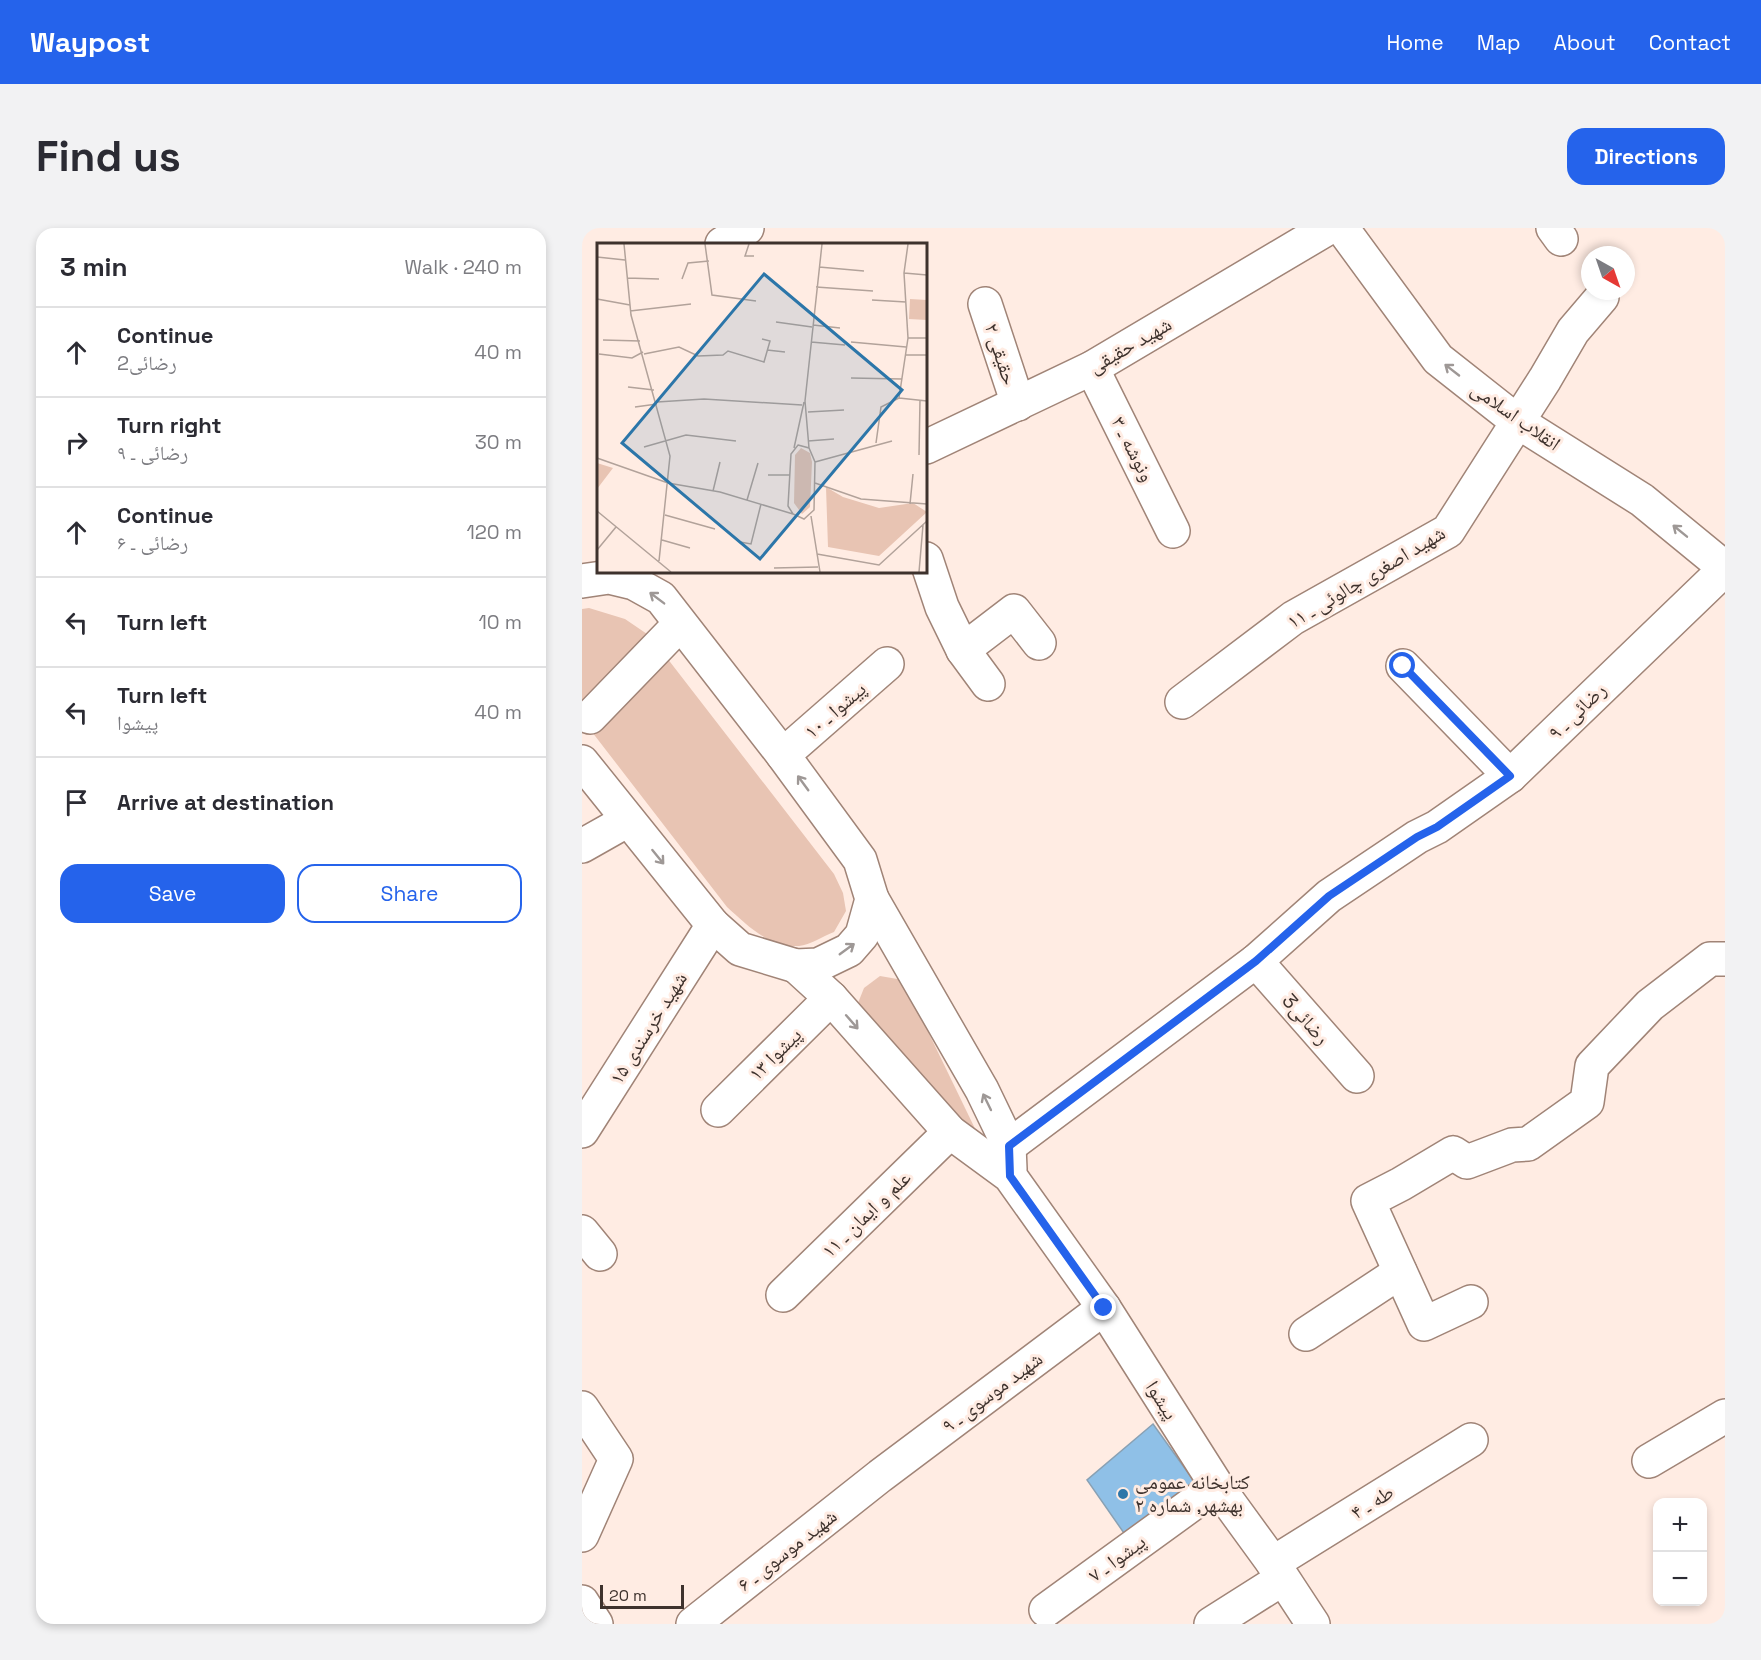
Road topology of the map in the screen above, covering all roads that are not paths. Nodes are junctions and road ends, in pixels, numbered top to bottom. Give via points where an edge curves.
1 (747, 228) edge
2 (1328, 228) edge
3 (1342, 228) edge
4 (724, 243) edge
5 (1599, 300) edge
6 (985, 304) dead end
7 (1092, 368) junction
8 (1018, 404) junction
9 (1518, 422) junction
10 (927, 447) edge
11 (1173, 531) dead end
12 (1722, 559) edge
13 (927, 562) edge
14 (605, 576) edge
15 (681, 624) junction
16 (1039, 643) dead end
17 (963, 650) junction
18 (887, 664) dead end
19 (1403, 666) dead end
20 (988, 684) dead end
21 (1182, 702) dead end
22 (590, 717) dead end
23 (783, 755) junction
24 (582, 762) edge
25 (1510, 776) junction
26 (628, 820) junction
27 (582, 846) edge
28 (872, 899) junction
29 (713, 925) junction
30 (1725, 959) edge
31 (1256, 961) junction
32 (796, 966) junction
33 (831, 998) junction
34 (1357, 1076) dead end
35 (718, 1110) dead end
36 (582, 1131) edge
37 (950, 1132) junction
38 (1009, 1161) junction
39 (1400, 1272) junction
40 (783, 1295) dead end
41 (1471, 1302) dead end
42 (1104, 1308) junction
43 (1306, 1334) dead end
44 (582, 1408) edge
45 (1725, 1416) edge
46 (1471, 1440) dead end
47 (1649, 1461) dead end
48 (880, 1476) joint
49 (1217, 1486) junction
50 (582, 1535) edge
51 (1278, 1571) junction
52 (582, 1602) edge
53 (1046, 1610) dead end
54 (596, 1624) edge
55 (693, 1624) edge
56 (1211, 1624) edge
57 (1313, 1624) edge

1 - 4 street
2 - 7 street, شهید حقیقی
9 -> 3 street, انقلاب اسلامی via 1438,359
5 - 9 street, شهید اصغری چالوئی ـ ۱۱ via 1573,331
6 - 8 street, حقیقی ۲
7 - 8 street, شهید حقیقی
7 - 11 street, ونوشه ـ ۳
8 - 10 street, شهید حقیقی
12 -> 9 street, انقلاب اسلامی via 1642,500
9 - 21 street, شهید اصغری چالوئی ـ ۱۱ via 1448,531 1293,618
12 - 25 street, رضائی ـ ۹
13 - 17 street via 942,607
15 -> 14 street via 661,598 634,583
15 - 22 street
15 - 23 street
16 - 17 street via 1014,611
17 - 20 street
18 - 23 street, پیشوا ـ ۱۰
19 - 25 street
28 -> 23 street via 860,860
24 - 26 street
25 - 31 street, رضائی ـ ۹ via 1329,896
26 - 27 street
26 -> 29 street
32 -> 28 street via 818,965 849,950 862,935
38 -> 28 street via 982,1090
29 - 32 street via 740,949
29 - 36 street, شهید خرسندی ۱۵
30 - 39 street via 1710,959 1650,1005 1592,1066 1587,1102 1528,1144 1512,1145 1467,1162 1453,1153 1368,1201
31 - 34 street, رضائی3
31 - 38 street, رضائی ـ ۹
32 - 33 street
33 - 35 street, پیشوا ۱۳
33 -> 37 street
37 - 38 street
37 - 40 street, علم و ایمان ـ ۱۱
38 - 42 street, پیشوا
39 - 41 street via 1424,1324
39 - 43 street
42 - 48 street, شهید موسوی ـ ۹
42 - 49 street, پیشوا
44 - 50 street via 616,1459
45 - 47 street
46 - 51 street, طه ـ ۴
48 - 55 street, شهید موسوی ـ ۶
49 - 51 street, پیشوا
49 - 53 street, پیشوا ـ ۷
51 - 56 street, طه ـ ۴
51 - 57 street, پیشوا
52 - 54 street

